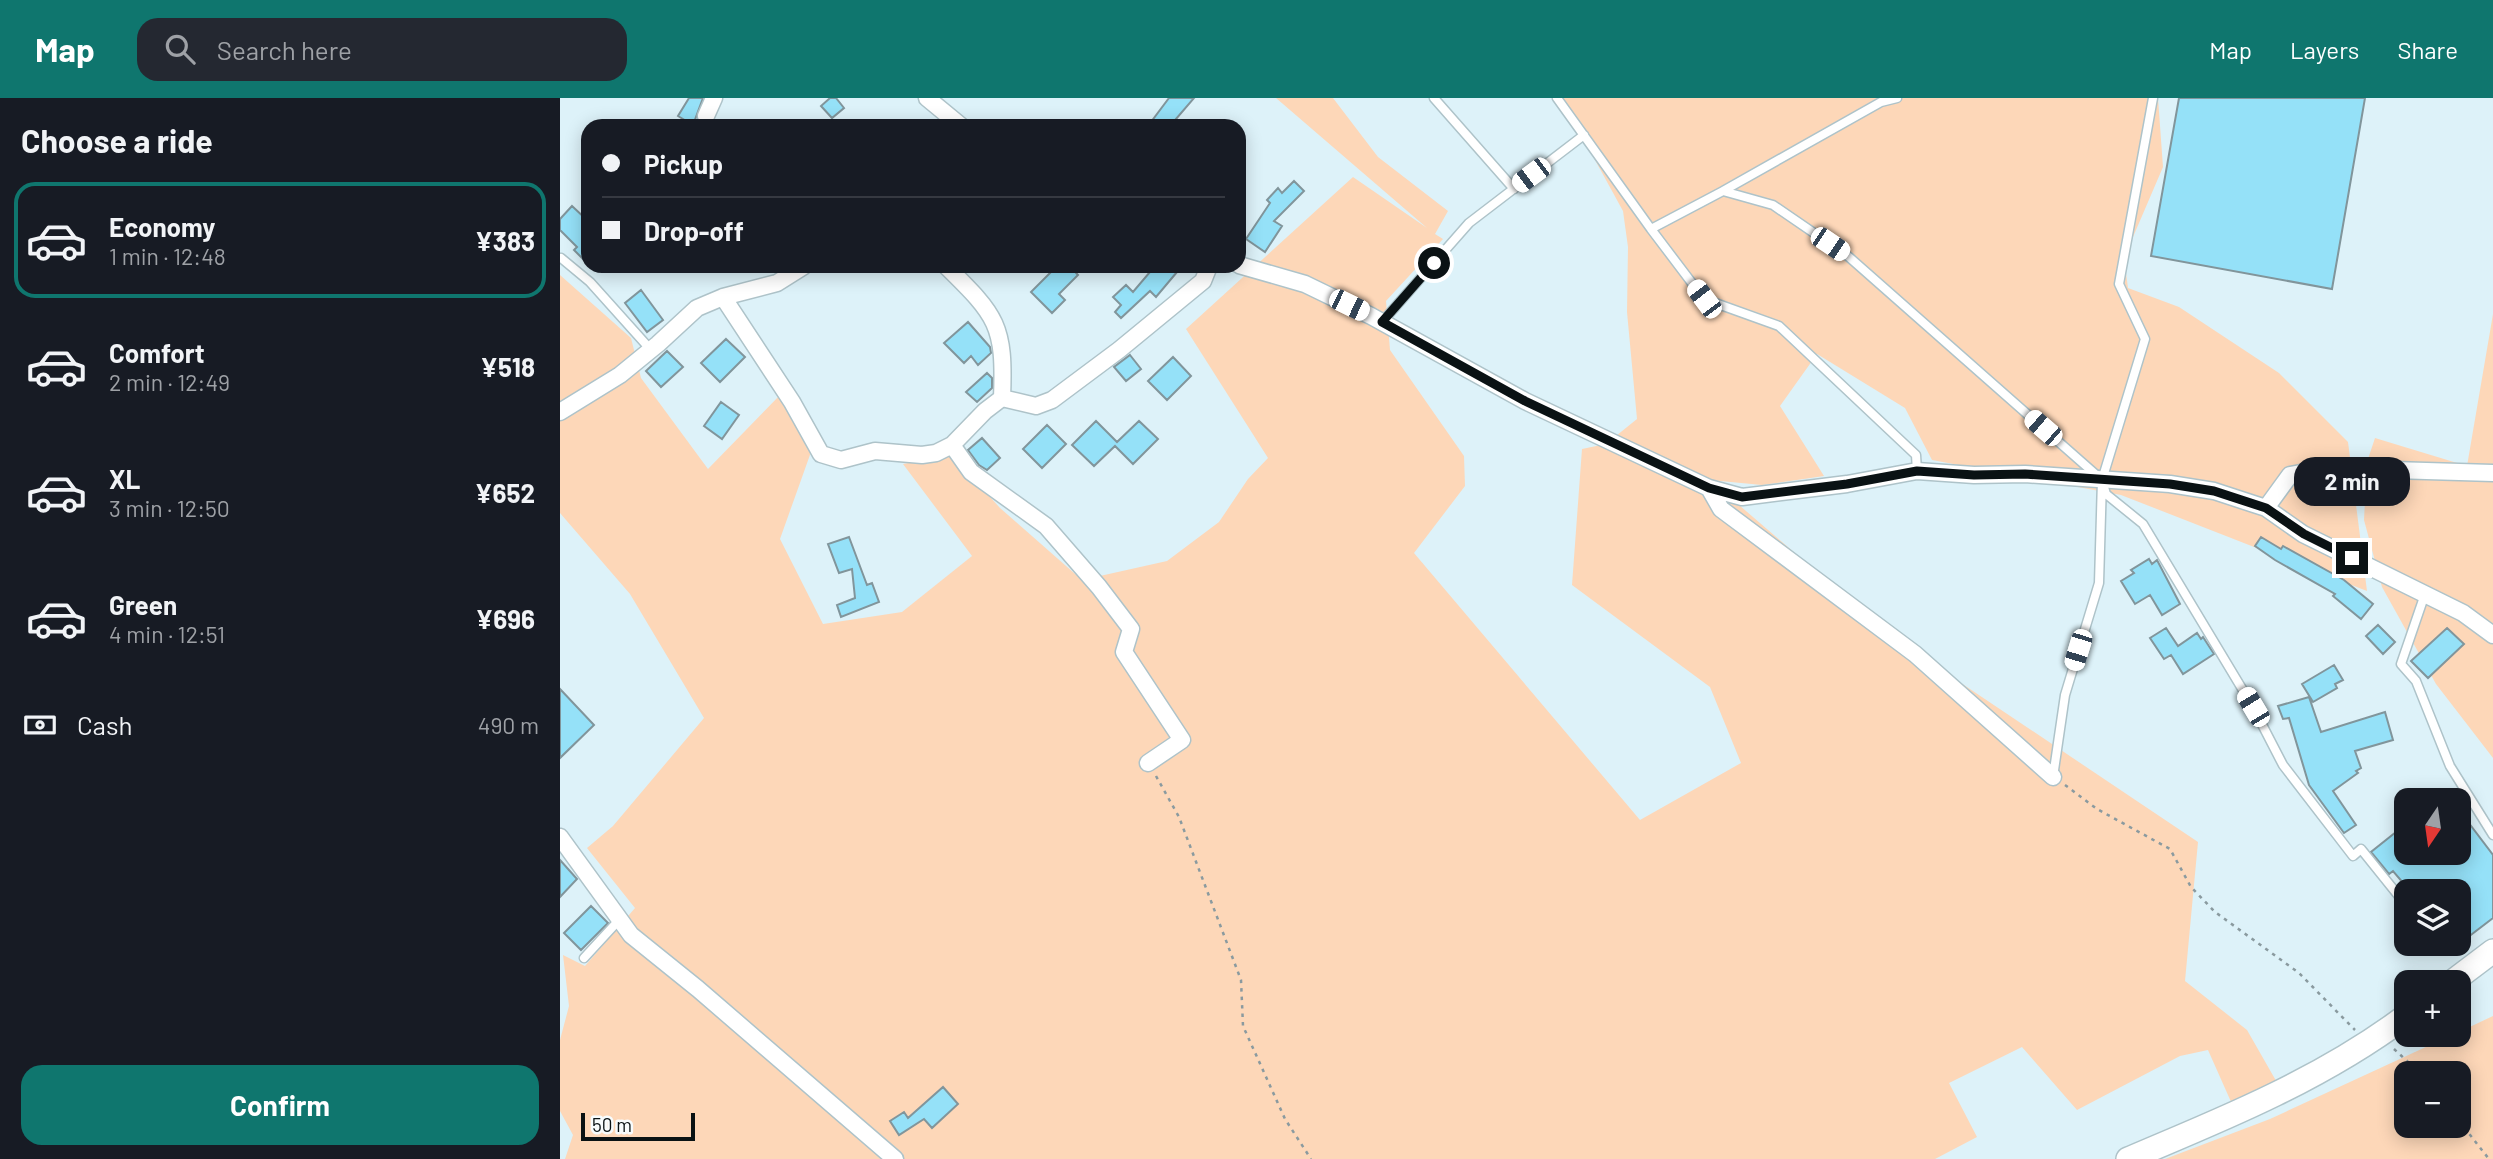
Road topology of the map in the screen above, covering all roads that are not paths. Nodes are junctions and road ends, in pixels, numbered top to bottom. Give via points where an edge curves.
1 (714, 98) edge
2 (928, 98) edge
3 (1434, 98) edge
4 (1557, 98) edge
5 (1897, 98) edge
6 (2153, 98) edge
7 (706, 116) dead end
8 (953, 119) edge
9 (1584, 135) junction
10 (1514, 188) junction
11 (1723, 191) junction
12 (1651, 229) junction
13 (561, 258) edge
14 (1246, 267) edge
15 (793, 273) edge
16 (953, 273) edge
17 (1206, 273) edge
18 (723, 298) junction
19 (1382, 322) junction
20 (651, 350) junction
21 (1002, 398) junction
22 (560, 412) edge
23 (952, 445) junction
24 (2493, 464) edge
25 (1917, 471) junction
26 (2493, 473) edge
27 (2102, 480) junction
28 (1709, 488) junction
29 (2266, 508) junction
30 (2425, 594) junction
31 (2493, 635) edge
32 (1148, 763) road end
33 (2053, 777) joint
34 (2493, 835) edge
35 (561, 841) edge
36 (2394, 890) edge
37 (620, 919) junction
38 (2493, 951) edge
39 (584, 958) dead end
40 (2468, 970) edge
41 (2394, 1024) edge
42 (895, 1159) edge
43 (2128, 1159) edge

1 - 7 street
2 - 8 street
3 - 10 lane
4 - 9 lane
5 - 11 lane via 1881,102
6 - 27 lane via 2119,284 2146,339
9 - 10 lane
9 - 12 lane
10 - 19 lane via 1469,223
11 - 12 lane
11 - 27 lane via 1773,205 1849,257
12 - 25 lane via 1704,299 1779,326 1916,455
13 - 20 lane via 590,282
14 - 19 street via 1305,284
15 - 18 street via 777,283
16 - 21 street via 987,309 999,330
17 - 21 street via 1203,282 1052,400 1036,406
18 - 20 street via 697,308
18 - 23 street via 821,454 841,460 875,452 922,455
19 - 28 street via 1525,401
20 - 22 street
21 - 23 street
23 - 32 street via 971,472 1046,526 1131,629 1124,652 1182,740
24 - 26 street
25 - 27 street
25 - 28 street via 1742,497
26 - 29 street via 2327,468 2290,475
27 - 29 street via 2214,491
27 - 33 lane via 2099,583 2064,695
27 - 36 lane via 2106,494 2143,524 2295,783 2353,856 2361,849
28 - 33 street via 1721,509 1915,654
29 - 30 street via 2304,534
30 - 31 street
30 - 34 lane via 2401,664 2416,681 2450,766
35 - 37 street
37 - 39 lane
37 - 42 street via 631,935
38 - 40 street
41 - 43 street via 2306,1079

